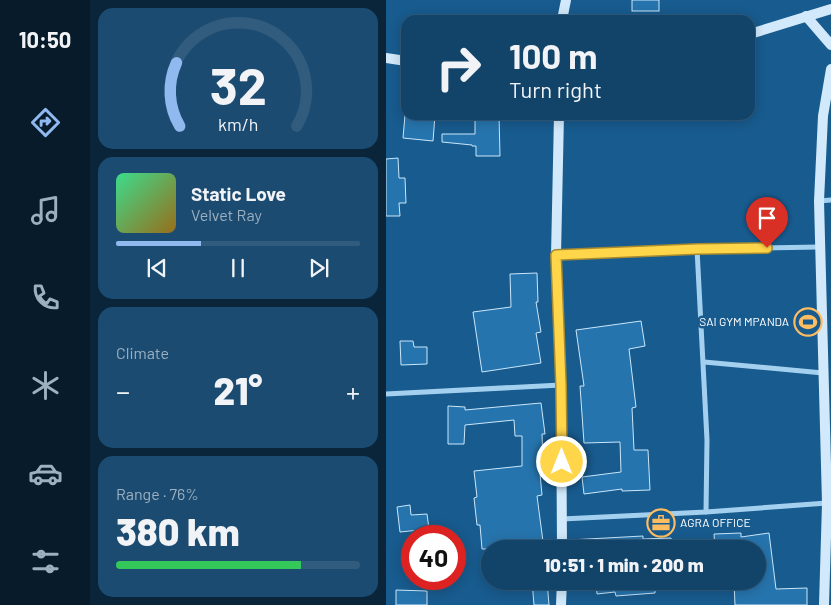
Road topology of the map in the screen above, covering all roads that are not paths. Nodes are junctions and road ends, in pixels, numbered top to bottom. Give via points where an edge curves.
1 (566, 0) edge
2 (831, 9) edge
3 (563, 15) edge
4 (806, 16) junction
5 (755, 32) edge
6 (831, 45) edge
7 (386, 58) edge
8 (401, 60) edge
9 (831, 69) edge
10 (559, 120) edge
11 (831, 200) edge
12 (819, 201) junction
13 (819, 248) junction
14 (697, 249) junction
15 (556, 255) junction
16 (704, 362) junction
17 (827, 373) edge
18 (561, 385) junction
19 (386, 394) edge
20 (827, 503) junction
21 (706, 512) junction
22 (562, 519) junction
23 (562, 540) edge
24 (562, 590) edge
25 (562, 605) edge
26 (824, 605) edge

1 - 3 street
2 - 4 street
4 - 5 street
4 - 6 street
7 - 8 street
9 - 12 street via 823,116
10 - 15 street
11 - 12 street
12 - 13 street
13 - 14 street
13 - 17 street
14 - 15 street
14 - 16 street
15 - 18 street
16 - 17 street
16 - 21 street
17 - 20 street
18 - 19 street
18 - 22 street
20 - 21 street
20 - 26 street
21 - 22 street
22 - 23 street
24 - 25 street

